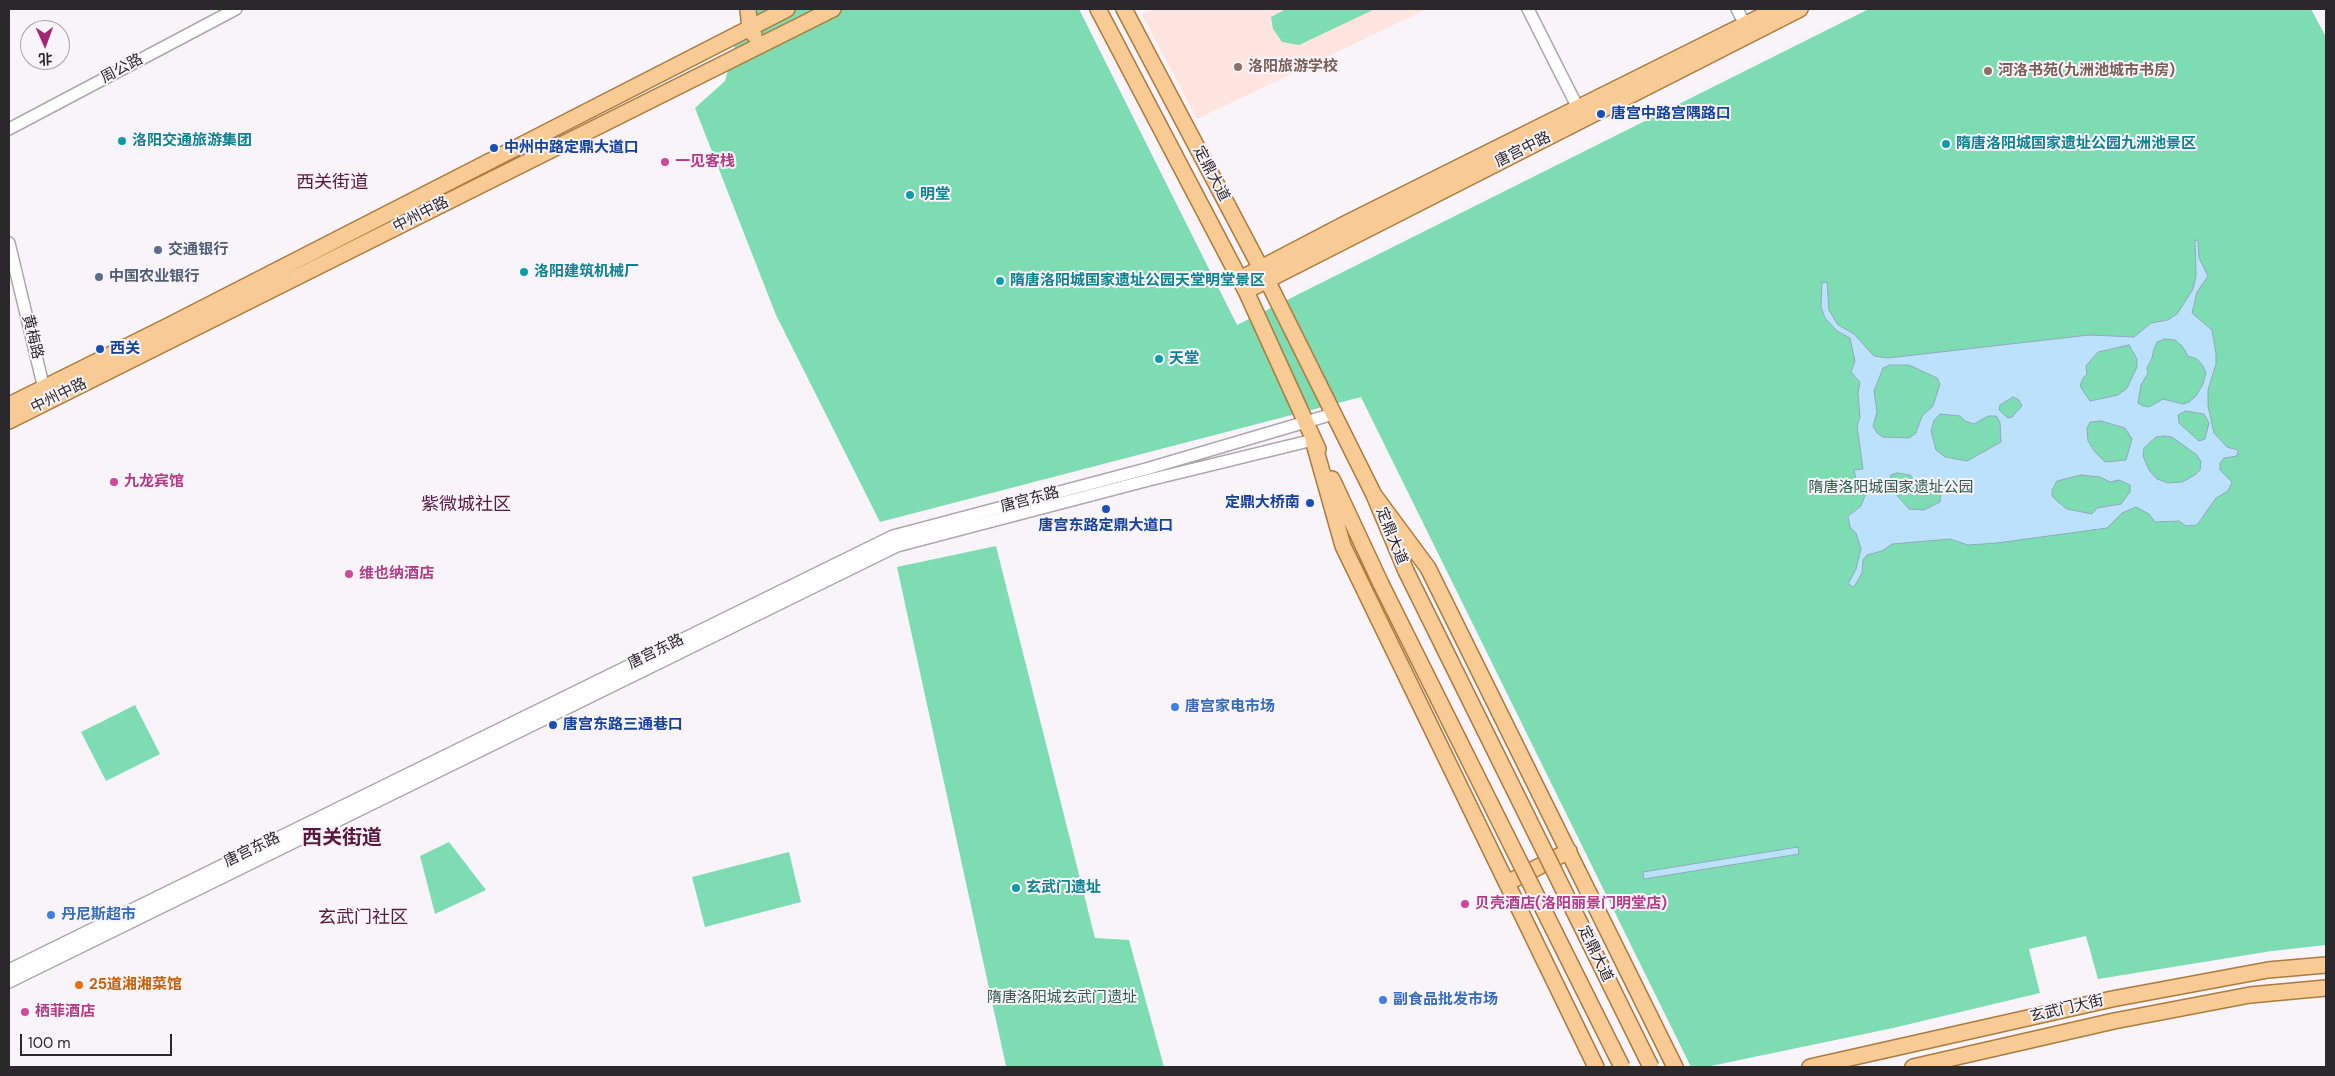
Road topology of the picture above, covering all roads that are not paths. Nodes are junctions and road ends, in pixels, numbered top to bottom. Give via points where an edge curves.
1 (236, 9) edge
2 (748, 9) edge
3 (787, 9) edge
4 (833, 9) edge
5 (1098, 9) edge
6 (1124, 9) edge
7 (1528, 9) edge
8 (1737, 9) edge
9 (1776, 9) edge
10 (1800, 9) edge
11 (750, 29) junction
12 (1747, 29) junction
13 (759, 46) junction
14 (1578, 108) junction
15 (9, 129) edge
16 (9, 243) edge
17 (1264, 274) junction
18 (1242, 286) junction
19 (44, 387) junction
20 (47, 402) junction
21 (9, 405) edge
22 (1333, 414) junction
23 (9, 421) edge
24 (1305, 423) junction
25 (1313, 440) junction
26 (1374, 495) junction
27 (1420, 558) junction
28 (1406, 571) junction
29 (1381, 584) junction
30 (1367, 594) junction
31 (1569, 851) junction
32 (1507, 884) junction
33 (2326, 965) edge
34 (9, 970) edge
35 (9, 982) edge
36 (2326, 988) edge
37 (1596, 1067) edge
38 (1622, 1067) edge
39 (1651, 1067) edge
40 (1675, 1067) edge
41 (1810, 1067) edge
42 (1912, 1067) edge

1 - 15 street, 周公路
2 - 11 main road
3 - 11 main road, 中州中路
4 - 13 main road, 中州中路
5 - 18 main road, 定鼎大道
6 - 17 main road, 定鼎大道
7 - 14 street
8 - 12 street
9 - 12 main road, 唐宫中路
10 - 12 main road, 唐宫中路
11 - 13 main road
11 - 19 main road, 中州中路
12 - 14 main road, 唐宫中路
12 - 17 main road, 唐宫中路
13 - 20 main road, 中州中路
14 - 17 main road, 唐宫中路
16 - 19 street, 黄梅路
17 - 18 main road, 唐宫中路
17 - 22 main road, 定鼎大道
18 - 24 main road, 定鼎大道
19 - 20 street, 黄梅路
19 - 21 main road, 中州中路
20 - 23 main road, 中州中路
22 - 24 street, 唐宫东路
22 - 26 main road, 定鼎大道
24 - 25 main road, 定鼎大道
24 - 34 street, 唐宫东路 via 894,536
25 - 29 main road, 定鼎大道
25 - 30 main road via 1343,546
25 - 35 street, 唐宫东路 via 897,546
26 - 27 main road
26 - 28 main road, 定鼎大道
27 - 28 main road via 1411,555 1406,558
27 - 31 main road via 1428,568
28 - 39 main road, 定鼎大道, bridge
29 - 30 main road via 1370,577 1365,579
29 - 38 main road, 定鼎大道, bridge
30 - 32 main road
31 - 32 main road
31 - 40 main road
32 - 37 main road
33 - 41 main road, 玄武门大街 via 2268,970 2112,999
36 - 42 main road, 玄武门大街 via 2220,1000

